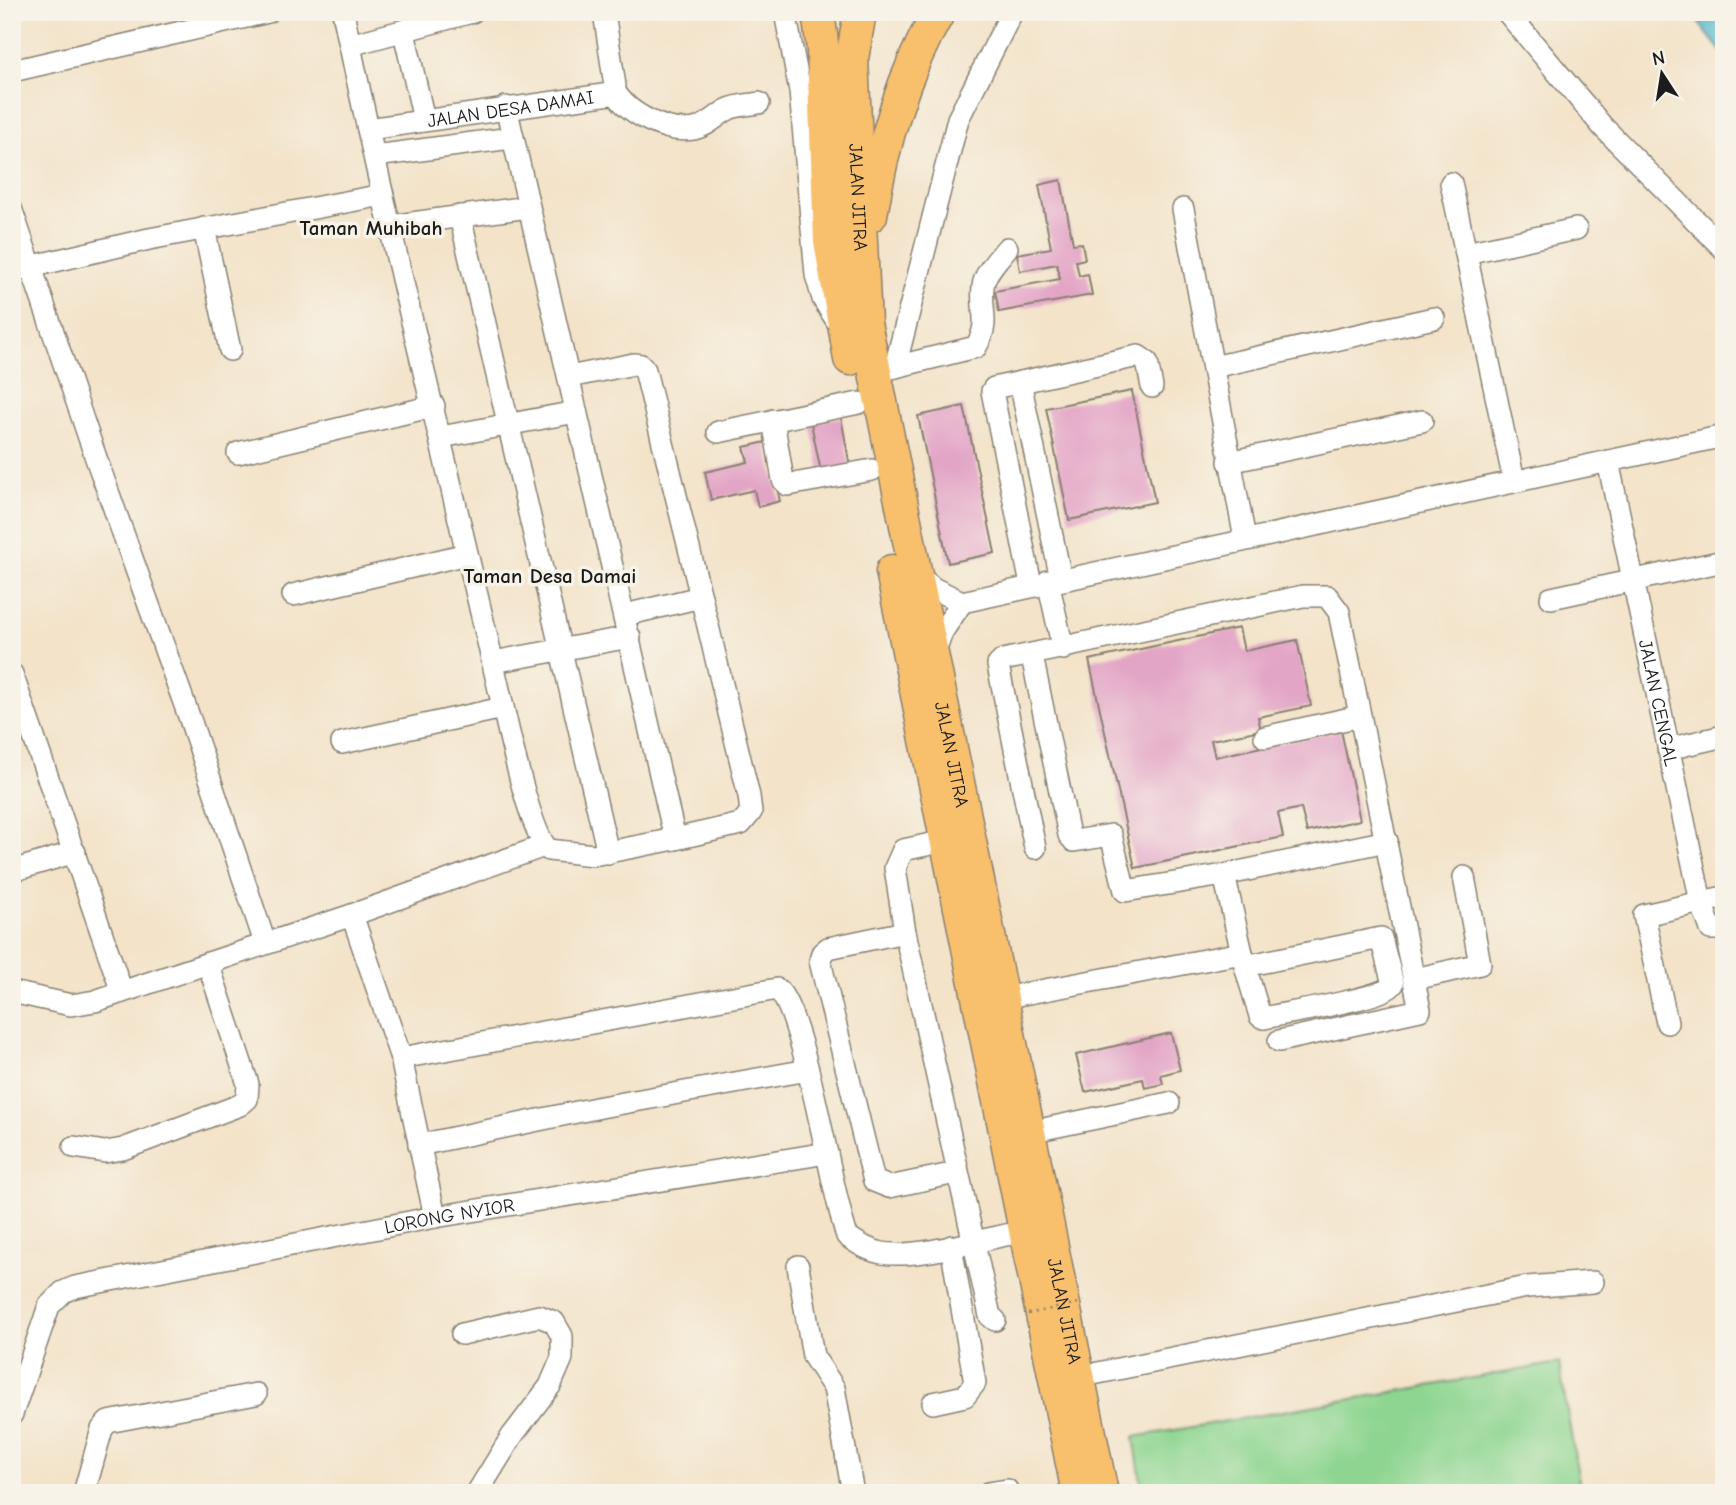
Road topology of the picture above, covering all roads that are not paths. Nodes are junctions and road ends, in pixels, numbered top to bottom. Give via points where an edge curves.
1 (268, 12) edge
2 (343, 12) edge
3 (472, 12) edge
4 (604, 12) edge
5 (785, 12) edge
6 (818, 12) edge
7 (860, 12) edge
8 (939, 12) edge
9 (1012, 12) edge
10 (1508, 14) edge
11 (404, 32) junction
12 (350, 45) junction
13 (12, 71) edge
14 (614, 88) junction
15 (759, 103) dead end
16 (506, 107) junction
17 (424, 120) junction
18 (368, 129) junction
19 (511, 138) junction
20 (375, 156) junction
21 (1451, 183) dead end
22 (383, 195) junction
23 (528, 206) junction
24 (1183, 209) dead end
25 (12, 211) edge
26 (460, 216) junction
27 (390, 226) junction
28 (204, 228) junction
29 (1576, 229) dead end
30 (1007, 248) dead end
31 (1724, 249) edge
32 (1466, 253) junction
33 (21, 268) edge
34 (861, 275) junction
35 (1434, 318) dead end
36 (845, 333) junction
37 (230, 350) dead end
38 (1213, 367) junction
39 (884, 370) junction
40 (569, 377) junction
41 (1020, 382) junction
42 (1152, 387) dead end
43 (859, 403) junction
44 (434, 406) junction
45 (576, 412) junction
46 (773, 420) junction
47 (1422, 421) dead end
48 (507, 425) junction
49 (718, 432) dead end
50 (1724, 436) edge
51 (441, 437) junction
52 (238, 453) dead end
53 (1608, 461) junction
54 (1229, 462) junction
55 (1037, 469) junction
56 (872, 470) junction
57 (1008, 475) junction
58 (1514, 481) junction
59 (1245, 539) junction
60 (467, 554) junction
61 (1724, 561) edge
62 (914, 572) junction
63 (1632, 580) junction
64 (1047, 582) junction
65 (293, 595) dead end
66 (701, 597) junction
67 (1551, 598) dead end
68 (962, 602) junction
69 (625, 615) junction
70 (630, 637) junction
71 (561, 649) junction
72 (1063, 649) junction
73 (1032, 656) junction
74 (933, 661) junction
75 (493, 662) junction
76 (12, 674) edge
77 (503, 708) junction
78 (1360, 716) junction
79 (1724, 736) edge
80 (1265, 737) dead end
81 (342, 743) dead end
82 (1668, 749) junction
83 (675, 838) junction
84 (945, 841) junction
85 (1387, 841) junction
86 (544, 846) junction
87 (1035, 848) dead end
88 (75, 852) junction
89 (608, 853) junction
90 (12, 871) edge
91 (1224, 875) junction
92 (1464, 877) dead end
93 (1724, 897) edge
94 (1701, 902) junction
95 (352, 915) junction
96 (1724, 929) edge
97 (905, 932) junction
98 (265, 943) junction
99 (1243, 960) junction
100 (208, 963) junction
101 (1415, 979) junction
102 (12, 992) edge
103 (122, 992) junction
104 (1002, 998) junction
105 (1360, 998) junction
106 (1366, 1023) junction
107 (1667, 1023) dead end
108 (1279, 1041) dead end
109 (401, 1058) junction
110 (808, 1070) junction
111 (1169, 1103) dead end
112 (1029, 1132) junction
113 (419, 1145) junction
114 (74, 1147) dead end
115 (827, 1153) junction
116 (956, 1173) junction
117 (435, 1217) junction
118 (1025, 1231) junction
119 (972, 1241) junction
120 (951, 1246) junction
121 (798, 1266) dead end
122 (1592, 1282) dead end
123 (995, 1320) dead end
124 (462, 1334) dead end
125 (1078, 1377) junction
126 (256, 1394) dead end
127 (933, 1403) dead end
128 (12, 1414) edge
129 (84, 1493) edge
130 (477, 1493) edge
131 (853, 1493) edge
132 (1078, 1493) edge
133 (1102, 1493) edge

1 - 13 street
2 - 12 street
3 - 11 street
4 - 14 street, JALAN DESA DAMAI
5 - 36 street via 800,91 816,275 827,308
6 - 36 highway, JALAN JITRA via 830,242
7 - 34 highway, JALAN JITRA via 852,59
8 - 34 highway via 914,59 888,134
9 - 39 street via 958,118
10 - 31 street via 1603,127
11 - 12 street
11 - 17 street
12 - 18 street
14 - 15 street via 630,109 680,129 695,129 732,108
14 - 16 street, JALAN DESA DAMAI via 603,96
16 - 17 street, JALAN DESA DAMAI
16 - 19 street
17 - 18 street, JALAN DESA DAMAI
18 - 20 street
19 - 20 street
19 - 23 street
20 - 22 street
21 - 32 street
22 - 27 street
22 - 28 street
23 - 26 street
23 - 40 street
24 - 38 street
25 - 33 street
26 - 27 street
26 - 48 street
27 - 44 street
28 - 33 street
28 - 37 street
29 - 32 street
30 - 39 street via 985,278 986,324 976,347
32 - 58 street
33 - 98 street via 187,709
34 - 39 highway, JALAN JITRA
35 - 38 street
36 - 43 highway, JALAN JITRA
38 - 54 street
39 - 62 highway, JALAN JITRA
40 - 45 street
40 - 66 street via 634,363 645,370
41 - 42 street via 1138,356 1147,362
41 - 55 street
41 - 57 street via 992,391
43 - 46 street
43 - 56 highway, JALAN JITRA
44 - 51 street
44 - 52 street
45 - 48 street
45 - 69 street
46 - 49 street
46 - 56 street via 783,480 788,485
47 - 54 street
48 - 51 street
48 - 71 street
50 - 53 street
51 - 60 street
53 - 58 street
53 - 63 street, JALAN CENGAL
54 - 59 street
55 - 57 street
55 - 64 street
56 - 84 highway, JALAN JITRA
57 - 64 street
58 - 59 street
59 - 64 street
60 - 65 street
60 - 75 street
61 - 63 street
62 - 68 street
62 - 74 highway, JALAN JITRA
63 - 67 street
63 - 82 street, JALAN CENGAL
64 - 68 street
64 - 72 street
66 - 69 street
66 - 83 street via 751,812 741,824
68 - 74 street via 942,632
69 - 70 street
70 - 71 street
70 - 83 street
71 - 75 street
71 - 89 street
72 - 73 street
72 - 78 street via 1303,596 1327,596 1339,612
73 - 87 street via 1003,660 997,670
73 - 91 street via 1071,840 1111,835 1125,891
74 - 104 highway, JALAN JITRA
75 - 77 street
76 - 88 street
77 - 81 street
77 - 86 street
78 - 80 street
78 - 85 street
79 - 82 street
82 - 94 street, JALAN CENGAL
83 - 89 street
84 - 97 street via 904,850 897,857
84 - 118 highway, JALAN JITRA
85 - 91 street
85 - 101 street
86 - 89 street via 571,855
86 - 95 street
88 - 90 street
88 - 103 street
91 - 99 street
92 - 101 street via 1480,964
93 - 94 street
94 - 96 street, JALAN CENGAL via 1712,929
94 - 107 street via 1644,915
95 - 98 street
95 - 109 street
97 - 116 street
97 - 116 street via 828,948 820,961 874,1181 889,1187
98 - 100 street
99 - 104 street
99 - 105 street via 1257,1012 1264,1018
99 - 105 street via 1381,938 1392,988
100 - 103 street
100 - 114 street via 248,1084 247,1099 123,1149 105,1152
101 - 106 street via 1420,1010
102 - 103 street via 71,1005
104 - 112 highway, JALAN JITRA
105 - 106 street
106 - 108 street
109 - 110 street via 777,989 786,1001
109 - 113 street
110 - 113 street
110 - 115 street
111 - 112 street
112 - 125 highway, JALAN JITRA
113 - 117 street
115 - 117 street, LORONG NYIOR
115 - 120 street via 841,1220 848,1236 860,1246 882,1253
116 - 119 street
117 - 128 street, LORONG NYIOR via 63,1292 49,1306
118 - 119 street
118 - 132 highway, JALAN JITRA
119 - 120 street
119 - 123 street via 989,1316
120 - 127 street via 975,1383 965,1396
121 - 131 street via 813,1356 834,1388
122 - 125 street via 1527,1287
124 - 130 street via 539,1316 554,1322 562,1336 562,1358 550,1386
125 - 133 highway, JALAN JITRA
126 - 129 street via 108,1422

